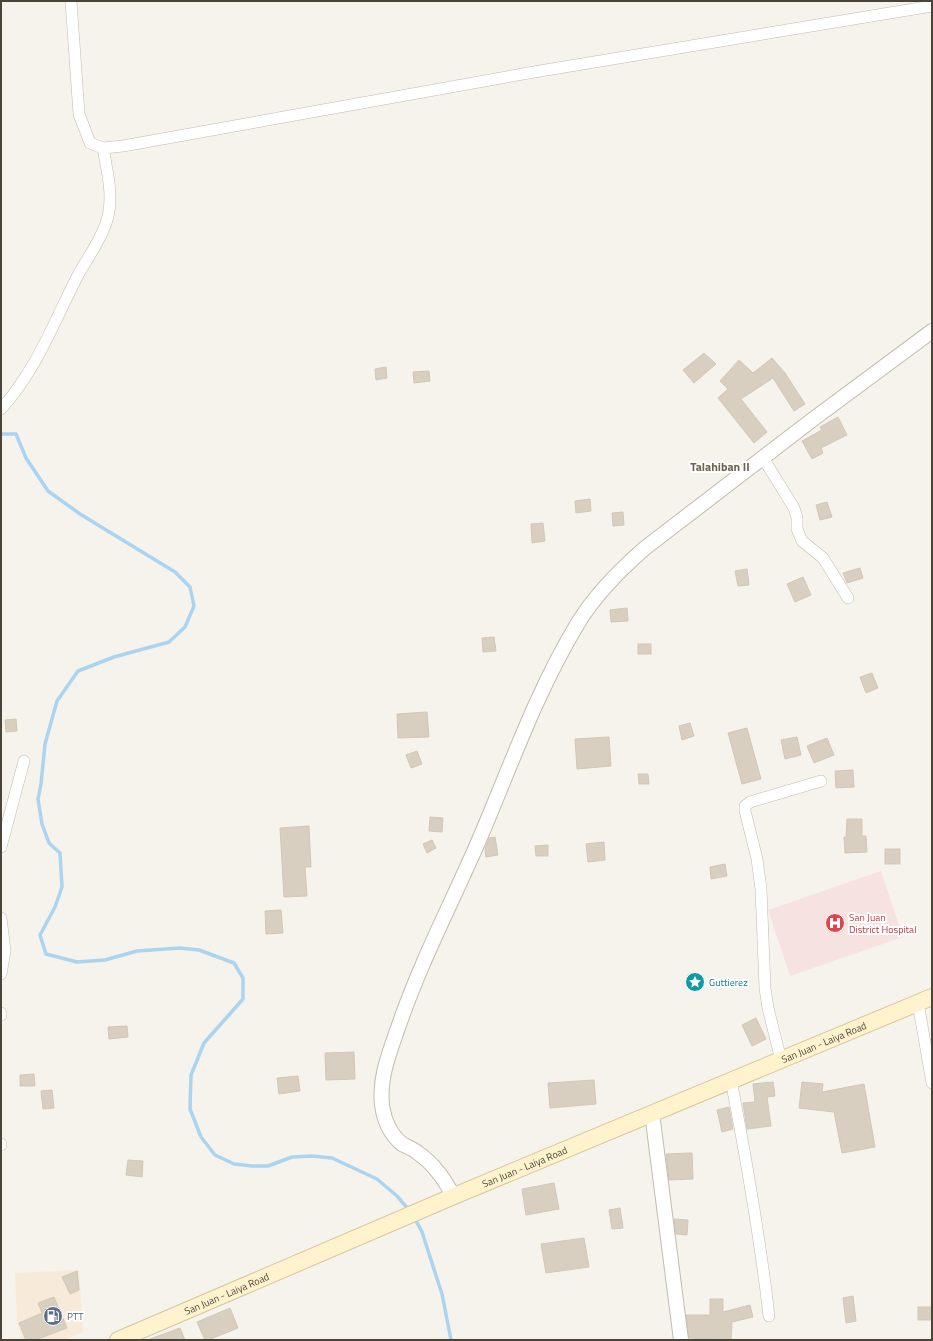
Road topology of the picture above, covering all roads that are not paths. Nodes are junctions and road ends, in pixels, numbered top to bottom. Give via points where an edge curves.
1 (71, 1) edge
2 (932, 6) edge
3 (103, 148) junction
4 (932, 331) edge
5 (1, 409) edge
6 (763, 458) junction
7 (848, 598) dead end
8 (24, 761) dead end
9 (821, 781) dead end
10 (1, 847) edge
11 (1, 918) edge
12 (1, 974) edge
13 (925, 1000) edge
14 (780, 1060) junction
15 (731, 1080) junction
16 (932, 1083) edge
17 (652, 1113) junction
18 (454, 1196) junction
19 (769, 1316) dead end
20 (118, 1340) edge
21 (681, 1340) edge

1 - 3 street via 79,114 90,143
2 - 3 street via 534,72
3 - 5 street via 109,182 110,203 107,220 37,358 22,383
4 - 6 street
6 - 7 street via 794,508 797,529 802,541 823,558
6 - 18 street via 630,561 580,620 534,708 476,846 432,941 386,1060 382,1105 392,1133 438,1171
8 - 10 street
9 - 14 street via 750,802 745,806 758,859 765,988
11 - 12 street via 5,951
13 - 14 main road, San Juan - Laiya Road
13 - 16 street
14 - 15 main road, San Juan - Laiya Road
15 - 17 main road, San Juan - Laiya Road
15 - 19 street via 749,1177
17 - 18 main road, San Juan - Laiya Road
17 - 21 street
18 - 20 main road, San Juan - Laiya Road

